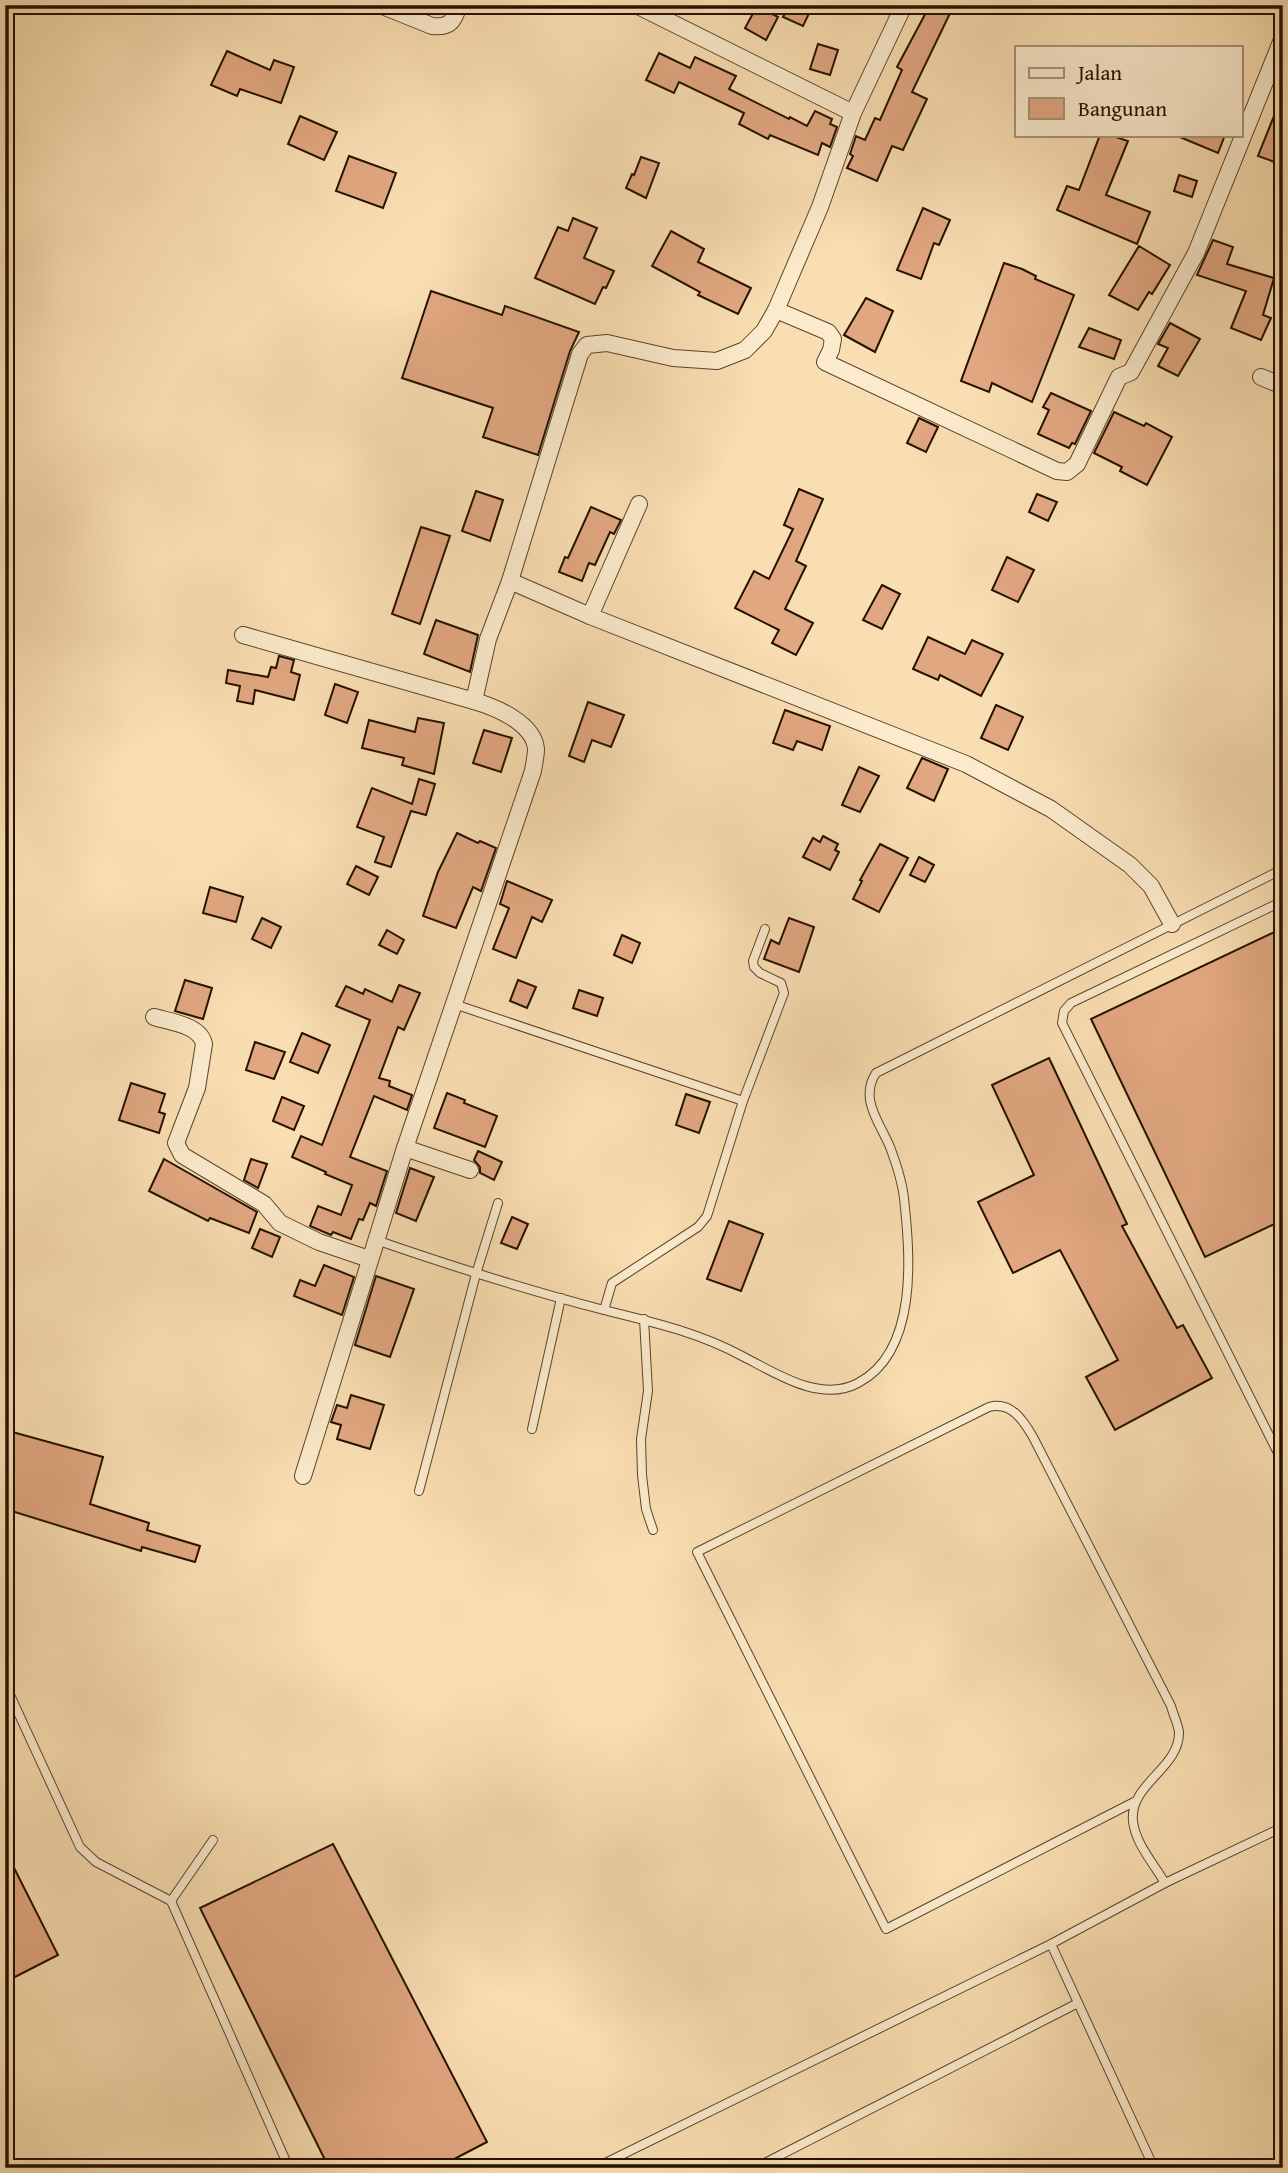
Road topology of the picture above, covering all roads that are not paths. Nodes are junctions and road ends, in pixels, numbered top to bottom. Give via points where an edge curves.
1 (380, 5) edge
2 (459, 5) edge
3 (636, 5) edge
4 (904, 5) edge
5 (1283, 37) edge
6 (853, 113) junction
7 (776, 310) junction
8 (1261, 377) dead end
9 (1283, 386) edge
10 (639, 504) dead end
11 (510, 581) junction
12 (590, 616) junction
13 (243, 635) dead end
14 (474, 701) junction
15 (1283, 869) edge
16 (1283, 901) edge
17 (1172, 924) junction
18 (765, 929) dead end
19 (454, 1004) junction
20 (154, 1017) dead end
21 (743, 1101) junction
22 (405, 1148) junction
23 (470, 1170) dead end
24 (498, 1203) dead end
25 (376, 1240) junction
26 (369, 1259) junction
27 (476, 1274) junction
28 (561, 1297) junction
29 (604, 1310) junction
30 (644, 1319) junction
31 (532, 1429) dead end
32 (1283, 1463) edge
33 (303, 1476) dead end
34 (419, 1491) dead end
35 (653, 1530) dead end
36 (5, 1684) edge
37 (1135, 1802) junction
38 (1283, 1827) edge
39 (212, 1840) dead end
40 (1165, 1883) junction
41 (170, 1901) junction
42 (1051, 1944) junction
43 (1078, 2003) junction
44 (289, 2168) edge
45 (465, 2168) edge
46 (472, 2168) edge
47 (595, 2168) edge
48 (755, 2168) edge
49 (1154, 2168) edge

1 - 2 street via 441,27 455,20
3 - 6 street
4 - 6 street
5 - 7 street via 1196,253 1131,372 1119,377 1077,464 1067,472 825,362 833,339 828,332
6 - 7 street
7 - 11 street via 745,351 718,361 673,358 607,343 587,345 580,354
8 - 9 street
10 - 12 street
11 - 12 street
11 - 14 street via 488,639
12 - 17 street via 966,764 1051,809 1130,865 1151,886
13 - 14 street
14 - 19 street via 493,706 525,727 536,747 533,771
15 - 17 lane
16 - 32 lane via 1071,1003 1062,1023
17 - 30 lane via 876,1073 870,1082 870,1100 903,1189 908,1281 893,1346 875,1371 858,1384 833,1390 801,1385 715,1341
18 - 21 lane via 754,967 781,983 784,993
19 - 21 lane
19 - 22 street
20 - 26 street via 193,1029 204,1044 197,1088 178,1136 178,1150 187,1160 264,1204 280,1223
21 - 29 lane via 705,1222 612,1283
22 - 23 street
22 - 25 street
24 - 27 lane
25 - 26 street
25 - 27 lane
26 - 33 street
27 - 28 lane
27 - 34 lane
28 - 29 lane
28 - 31 lane
29 - 30 lane
30 - 35 lane via 648,1391 641,1439 642,1475
36 - 41 lane via 80,1847 96,1862
37 - 37 lane via 1174,1752 1179,1732 1171,1706 1032,1437 1013,1409 989,1407 697,1552 886,1929
37 - 40 lane via 1132,1820 1137,1837
38 - 40 lane
39 - 41 lane
40 - 42 lane
41 - 44 lane
42 - 43 lane
42 - 47 lane
43 - 48 lane
43 - 49 lane
45 - 46 lane

